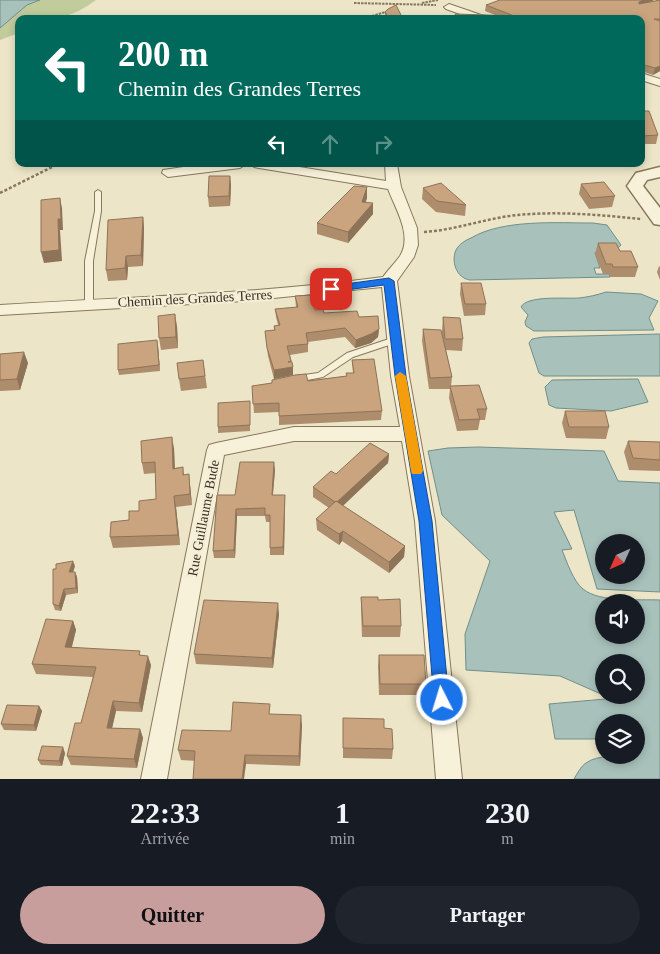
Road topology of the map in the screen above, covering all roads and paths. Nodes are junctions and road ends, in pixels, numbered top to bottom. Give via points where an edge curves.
1 (374, 0) edge
2 (438, 0) edge
3 (354, 3) dead end
4 (378, 4) junction
5 (414, 5) junction
6 (450, 7) edge
7 (399, 8) edge
8 (390, 10) edge
9 (374, 15) edge
10 (473, 15) edge
11 (645, 77) edge
12 (660, 83) edge
13 (52, 167) edge
14 (210, 167) edge
15 (277, 167) edge
16 (391, 167) edge
17 (660, 172) edge
18 (168, 173) dead end
19 (394, 186) junction
20 (98, 192) dead end
21 (0, 193) edge
22 (652, 220) edge
23 (410, 232) junction
24 (389, 281) junction
25 (89, 304) junction
26 (0, 310) edge
27 (395, 340) junction
28 (284, 382) edge
29 (410, 434) junction
30 (154, 779) edge
31 (449, 779) edge

1 - 4 path
2 - 5 path
3 - 4 path
4 - 5 path
5 - 6 path
5 - 7 path
6 - 10 street
8 - 9 path
11 - 12 street
13 - 21 path
14 - 18 street
15 - 19 street
16 - 19 street
17 - 22 street via 642,176 635,186
19 - 23 street
20 - 25 lane
22 - 23 path via 517,215 439,231
23 - 24 street via 412,242 408,253
24 - 25 street, Chemin des Grandes Terres via 198,301
24 - 27 street
25 - 26 street, Chemin des Grandes Terres
27 - 28 lane via 350,355 320,375
27 - 29 street
29 - 30 street, Rue Guillaume Bude via 294,434 216,450
29 - 31 street via 425,521

